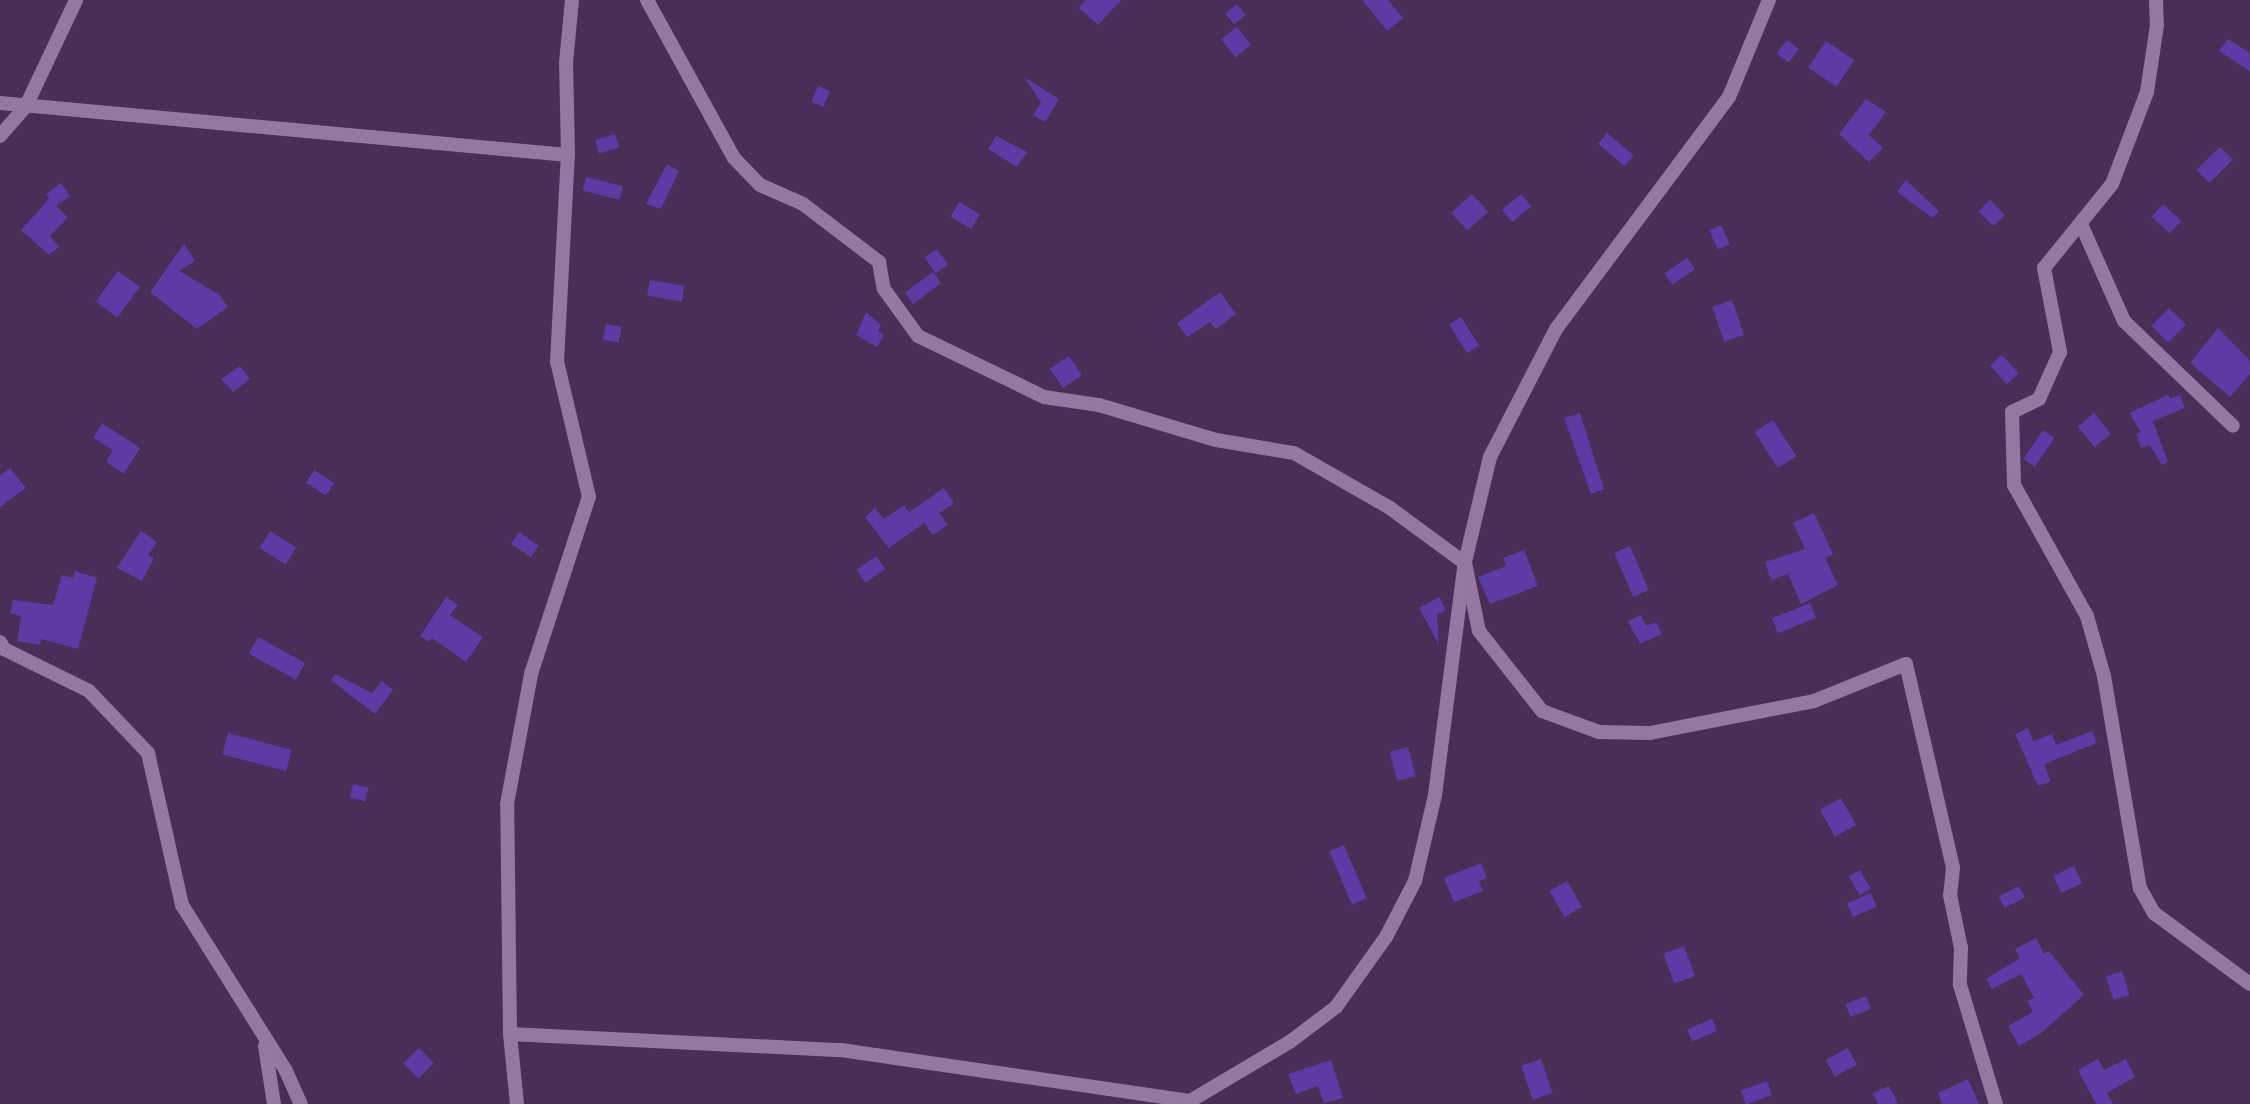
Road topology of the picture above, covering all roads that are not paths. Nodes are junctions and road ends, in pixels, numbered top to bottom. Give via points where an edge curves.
1 (76, 0) edge
2 (572, 0) edge
3 (647, 0) edge
4 (1769, 0) edge
5 (2156, 0) edge
6 (0, 103) edge
7 (26, 106) junction
8 (0, 136) edge
9 (568, 155) junction
10 (2081, 224) junction
11 (2232, 426) dead end
12 (1465, 563) junction
13 (0, 642) edge
14 (2250, 984) edge
15 (510, 1034) junction
16 (264, 1041) junction
17 (1187, 1102) edge
18 (274, 1104) edge
19 (300, 1104) edge
20 (517, 1104) edge
21 (1996, 1104) edge

1 - 7 street
2 - 9 street via 566,62
3 - 12 street via 734,158 760,185 803,204 878,262 884,289 918,336 1044,397 1099,405 1216,440 1294,453 1390,508
4 - 12 street via 1729,96 1556,329 1490,457
5 - 10 street via 2158,25 2147,92 2112,184
6 - 7 street
7 - 8 street
7 - 9 street
9 - 15 street via 557,362 589,497 569,564 553,595 517,733 507,804
10 - 11 street via 2124,321
10 - 14 street via 2044,268 2060,352 2039,399 2012,412 2014,485 2088,616 2104,676 2140,888 2154,913
12 - 17 street via 1435,795 1415,881 1386,937 1336,1007 1291,1041
12 - 21 street via 1479,631 1510,671 1542,710 1599,732 1650,733 1814,701 1906,664 1953,868 1950,895 1961,948 1961,985
13 - 16 street via 4,649 89,691 148,753 182,905
15 - 17 street via 841,1050
15 - 20 street
16 - 18 street
16 - 19 street via 286,1071

